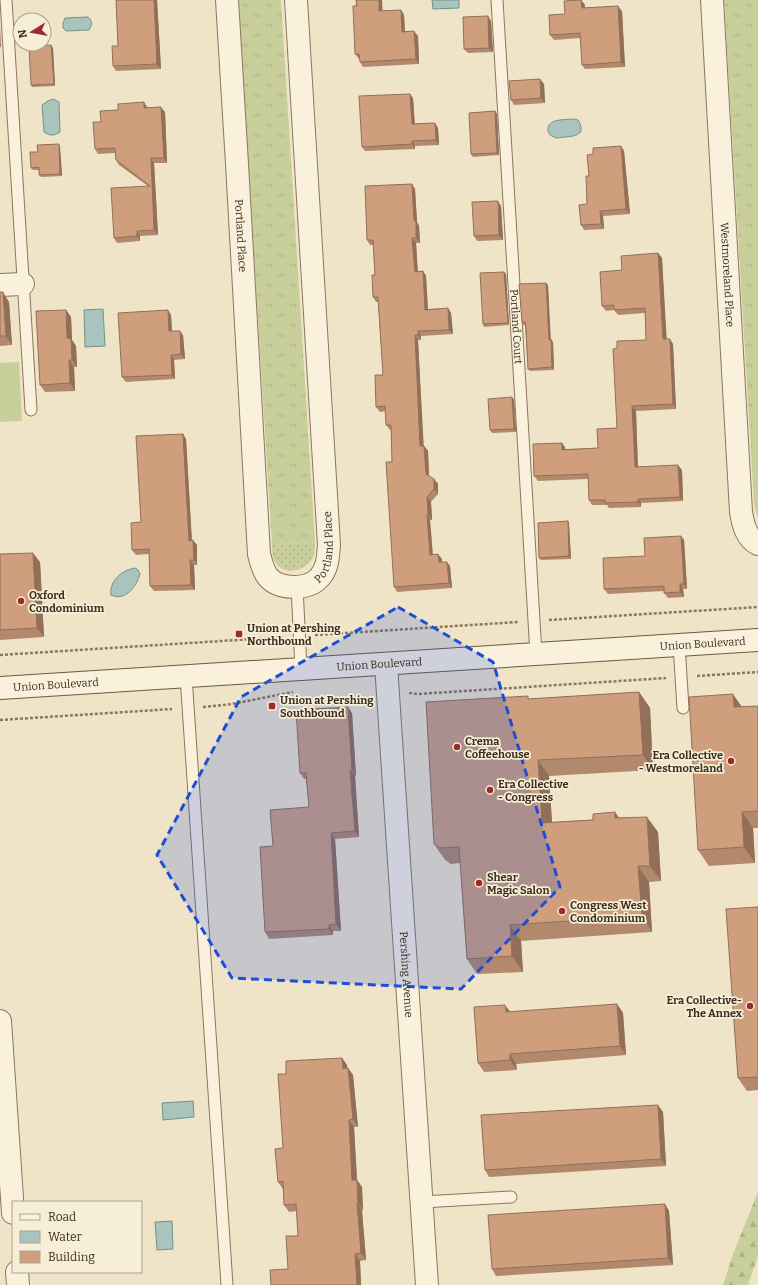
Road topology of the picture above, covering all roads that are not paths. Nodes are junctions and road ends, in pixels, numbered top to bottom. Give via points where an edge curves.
1 (6, 0) edge
2 (226, 0) edge
3 (296, 0) edge
4 (497, 0) edge
5 (712, 0) edge
6 (23, 284) junction
7 (0, 285) edge
8 (31, 410) dead end
9 (758, 544) edge
10 (297, 586) junction
11 (758, 640) edge
12 (679, 644) junction
13 (536, 654) junction
14 (386, 664) junction
15 (301, 669) junction
16 (186, 676) junction
17 (0, 688) edge
18 (683, 708) dead end
19 (0, 1021) edge
20 (511, 1197) dead end
21 (12, 1201) edge
22 (422, 1202) junction
23 (17, 1273) edge
24 (18, 1285) edge
25 (227, 1285) edge
26 (427, 1285) edge

1 - 6 lane
2 - 10 street, Portland Place via 259,554 268,578 286,586
3 - 10 street, Portland Place via 329,545 328,562 320,577 314,582
4 - 13 lane, Portland Court
5 - 9 street, Westmoreland Place via 741,512 745,529
6 - 7 street
6 - 8 lane
10 - 15 lane
11 - 12 street, Union Boulevard
12 - 13 street, Union Boulevard
12 - 18 lane
13 - 14 street, Union Boulevard
14 - 15 street, Union Boulevard
14 - 22 street, Pershing Avenue
15 - 16 street, Union Boulevard
16 - 17 street, Union Boulevard
16 - 25 lane
19 - 21 street
20 - 22 lane
22 - 26 street, Pershing Avenue
23 - 24 street

